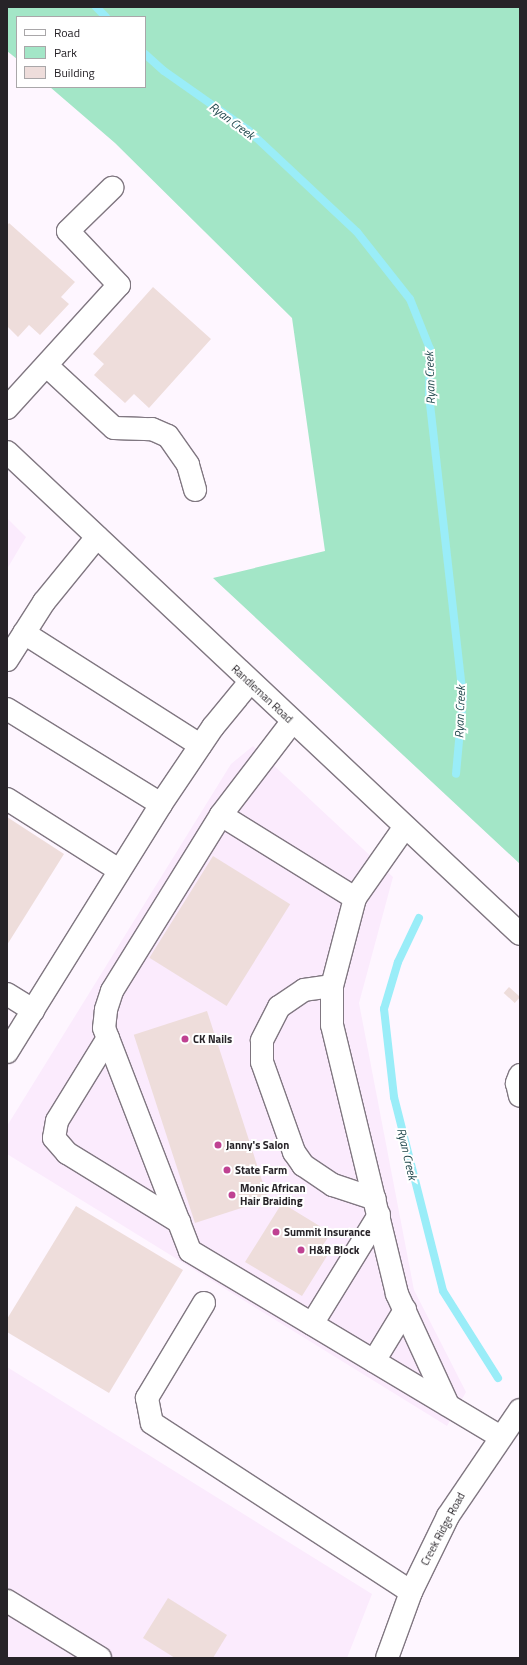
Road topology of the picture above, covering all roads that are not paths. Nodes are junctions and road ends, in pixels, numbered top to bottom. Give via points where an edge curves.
1 (112, 188) dead end
2 (47, 366) junction
3 (7, 408) edge
4 (9, 458) edge
5 (195, 490) dead end
6 (97, 537) junction
7 (24, 633) junction
8 (7, 660) edge
9 (250, 682) junction
10 (7, 709) edge
11 (292, 722) junction
12 (200, 745) junction
13 (7, 799) edge
14 (161, 804) junction
15 (221, 815) junction
16 (404, 828) junction
17 (119, 870) junction
18 (355, 898) junction
19 (520, 934) edge
20 (332, 986) junction
21 (7, 994) edge
22 (33, 1010) junction
23 (108, 1038) junction
24 (7, 1052) edge
25 (520, 1075) edge
26 (520, 1096) edge
27 (377, 1207) junction
28 (179, 1222) junction
29 (204, 1303) dead end
30 (405, 1310) junction
31 (312, 1324) junction
32 (374, 1361) junction
33 (448, 1405) junction
34 (520, 1410) edge
35 (500, 1436) junction
36 (411, 1592) junction
37 (7, 1601) edge
38 (100, 1658) edge
39 (387, 1658) edge

1 - 2 main road via 68,231 119,285
2 - 3 main road
2 - 5 main road via 114,428 152,429 168,436 188,465
4 - 6 main road, Randleman Road
6 - 7 main road via 62,578
6 - 9 main road, Randleman Road
7 - 8 main road
7 - 12 main road
9 - 11 main road, Randleman Road
9 - 12 main road
10 - 14 main road
11 - 15 main road
11 - 16 main road, Randleman Road
12 - 14 main road
13 - 17 main road
14 - 17 main road
15 - 18 main road
15 - 23 main road via 112,992 104,1028
16 - 18 main road
16 - 19 main road, Randleman Road
17 - 22 main road
18 - 20 main road
20 - 27 main road via 332,1025
20 - 27 main road via 304,990 279,1006 262,1041 262,1062 294,1152 303,1165 333,1185
21 - 22 main road
22 - 24 main road
23 - 28 main road
23 - 28 main road via 57,1121 54,1138 67,1153
25 - 26 main road via 517,1083
27 - 30 main road via 398,1294
27 - 31 main road
28 - 31 main road via 190,1251
29 - 36 main road via 147,1398 152,1423
30 - 32 main road
30 - 33 main road
31 - 32 main road
32 - 33 main road
33 - 35 main road
34 - 35 main road, Creek Ridge Road
35 - 36 main road, Creek Ridge Road via 448,1516
36 - 39 main road, Creek Ridge Road
37 - 38 main road

